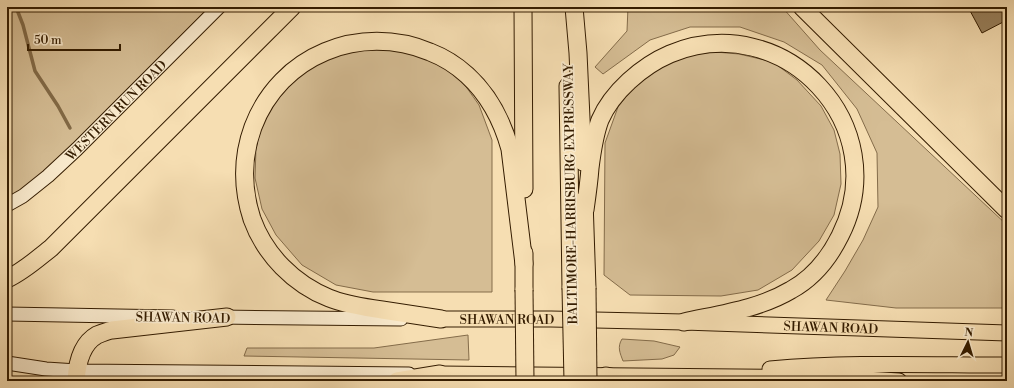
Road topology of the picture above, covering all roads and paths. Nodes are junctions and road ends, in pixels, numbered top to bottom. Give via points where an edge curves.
1 (218, 7) edge
2 (292, 7) edge
3 (524, 7) edge
4 (567, 7) edge
5 (574, 7) edge
6 (802, 7) edge
7 (7, 205) edge
8 (585, 210) junction
9 (1007, 210) edge
10 (524, 264) junction
11 (7, 279) edge
12 (579, 288) junction
13 (7, 314) edge
14 (227, 317) junction
15 (441, 319) junction
16 (684, 322) junction
17 (1007, 333) edge
18 (7, 363) edge
19 (1007, 365) edge
20 (440, 374) junction
21 (77, 376) edge
22 (606, 376) junction
23 (683, 377) junction
24 (397, 381) edge
25 (525, 381) edge
26 (573, 381) edge
27 (588, 381) edge
28 (626, 381) edge
29 (899, 381) edge

1 - 7 main road, WESTERN RUN ROAD via 77,149 23,196
2 - 11 highway via 51,248 33,264
3 - 10 highway
4 - 12 highway, BALTIMORE-HARRISBURG EXPRESSWAY
5 - 8 highway
6 - 9 highway
8 - 12 highway
8 - 16 highway via 593,143 600,121 609,104 623,87 650,64 665,56 683,49 715,43 751,46 789,62 822,90 843,124 854,161 855,180 849,215 833,250 809,277 777,298
10 - 15 highway via 510,149 501,121 482,90 466,74 426,50 385,41 367,41 341,46 312,57 274,89 263,104 249,137 245,189 255,228 275,260 287,272 329,298 351,305
10 - 25 highway, bridge
12 - 26 highway, BALTIMORE-HARRISBURG EXPRESSWAY, bridge
12 - 27 highway, bridge
13 - 14 main road, SHAWAN ROAD
14 - 15 main road, SHAWAN ROAD
14 - 21 highway via 112,330 98,335 83,349
15 - 16 main road, SHAWAN ROAD
16 - 17 main road, SHAWAN ROAD
18 - 21 main road
19 - 23 main road via 804,366
20 - 21 main road
20 - 22 main road
20 - 24 highway
22 - 23 main road
22 - 28 highway
23 - 29 main road via 847,378

